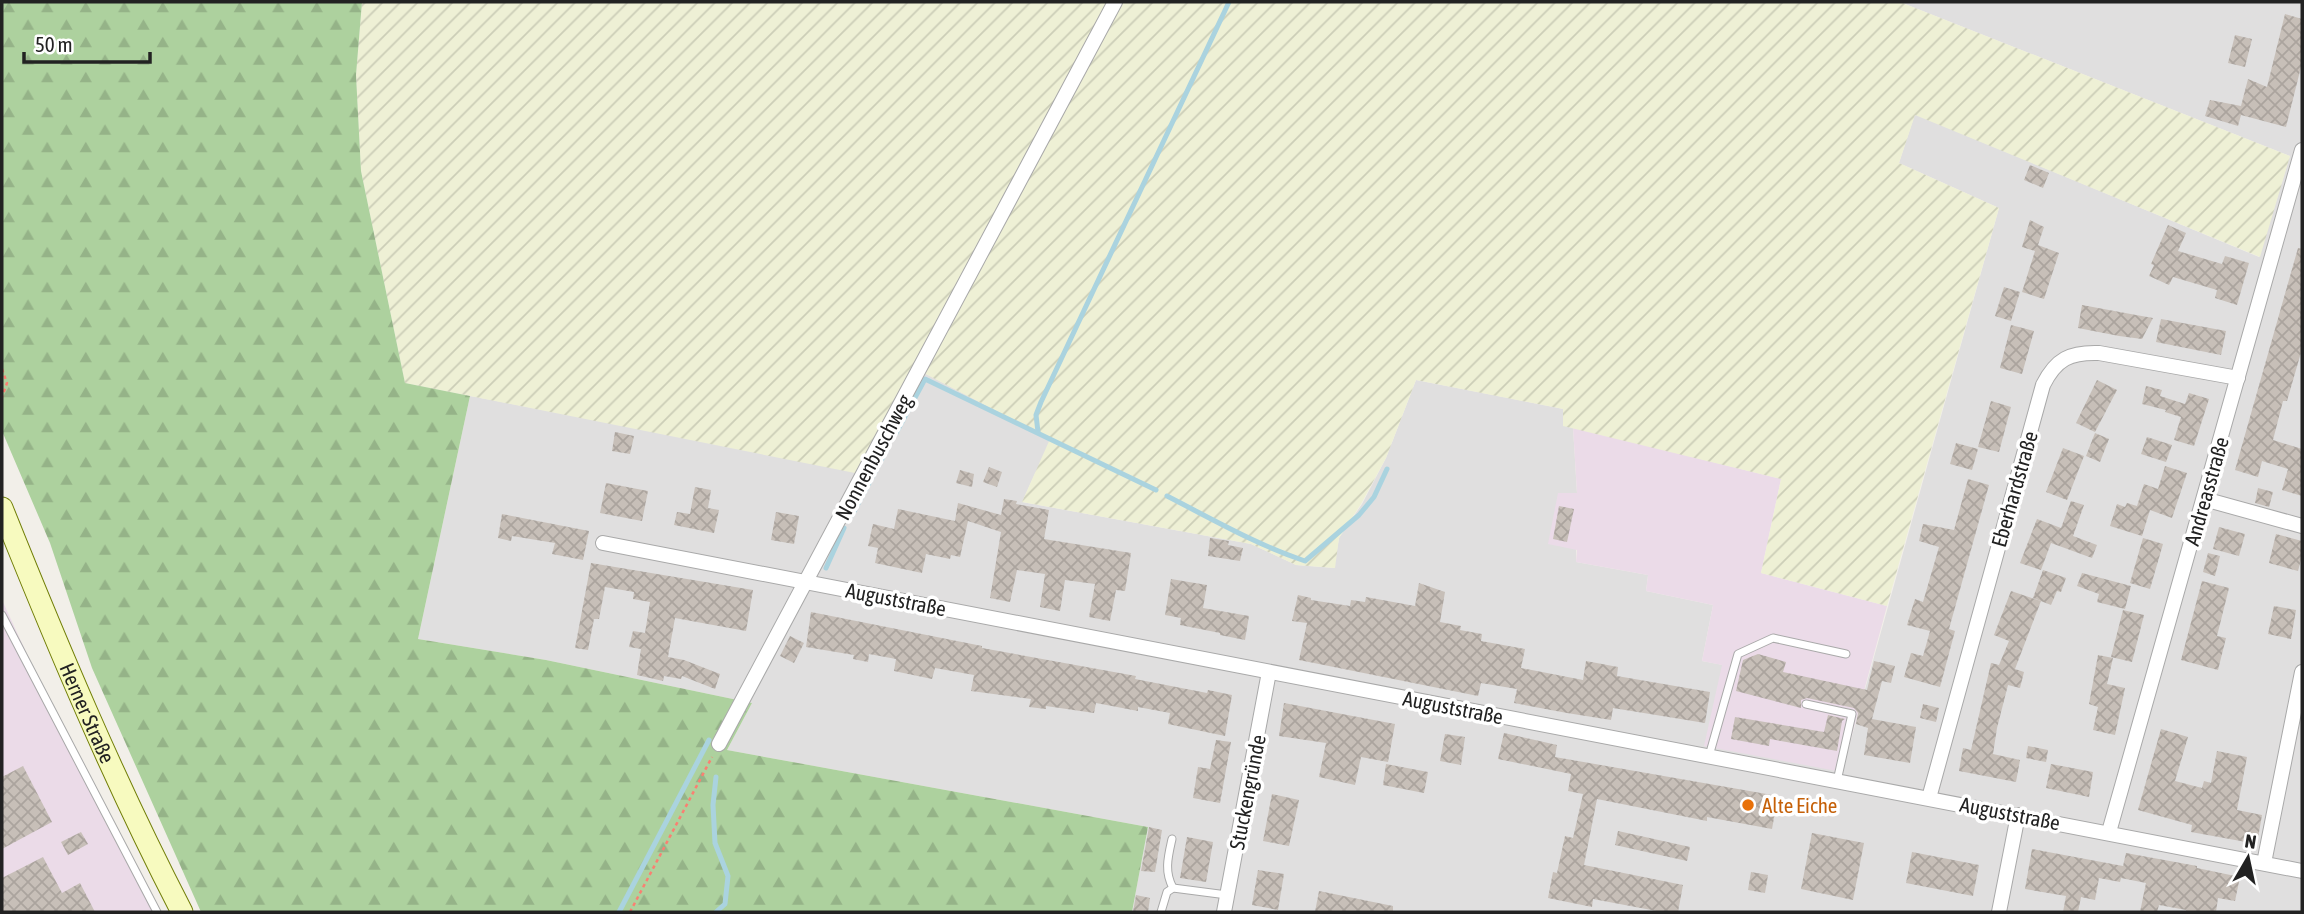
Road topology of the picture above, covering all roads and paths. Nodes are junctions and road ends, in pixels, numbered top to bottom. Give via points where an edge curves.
1 (1115, 2) edge
2 (2302, 149) edge
3 (2297, 187) edge
4 (2, 369) edge
5 (2238, 378) junction
6 (2, 397) edge
7 (2204, 499) junction
8 (2, 508) edge
9 (2302, 526) edge
10 (603, 543) dead end
11 (806, 581) junction
12 (2, 615) edge
13 (1846, 654) dead end
14 (1269, 672) junction
15 (2302, 672) edge
16 (1805, 704) dead end
17 (719, 744) joint
18 (1709, 756) junction
19 (1837, 781) junction
20 (1928, 798) junction
21 (2018, 815) junction
22 (2109, 832) junction
23 (1172, 839) dead end
24 (2264, 863) junction
25 (2302, 871) edge
26 (1173, 888) junction
27 (1227, 895) junction
28 (157, 912) edge
29 (182, 912) edge
30 (630, 912) edge
31 (1161, 912) edge
32 (1224, 912) edge
33 (1999, 912) edge

1 - 11 street, Nonnenbuschweg
2 - 3 street, Andreasstraße
3 - 5 street, Andreasstraße
4 - 6 path via 7,383
5 - 7 street, Andreasstraße
5 - 20 street, Eberhardstraße via 2099,353 2080,352 2052,367 2043,385
7 - 9 street
7 - 22 street, Andreasstraße
8 - 29 main road, Herner Straße via 75,689
10 - 11 street, Auguststraße
11 - 14 street, Auguststraße
11 - 17 street, Nonnenbuschweg
12 - 28 lane
13 - 18 lane via 1773,638 1738,654
14 - 18 street, Auguststraße
14 - 27 street, Stuckengründe
15 - 24 street
16 - 19 lane via 1852,714
17 - 30 path
18 - 19 street, Auguststraße
19 - 20 street, Auguststraße
20 - 21 street, Auguststraße
21 - 22 street, Auguststraße
21 - 33 street
22 - 24 street, Auguststraße
23 - 26 lane via 1167,868
24 - 25 street, Auguststraße
26 - 27 lane
26 - 31 lane via 1167,892
27 - 32 street, Stuckengründe

